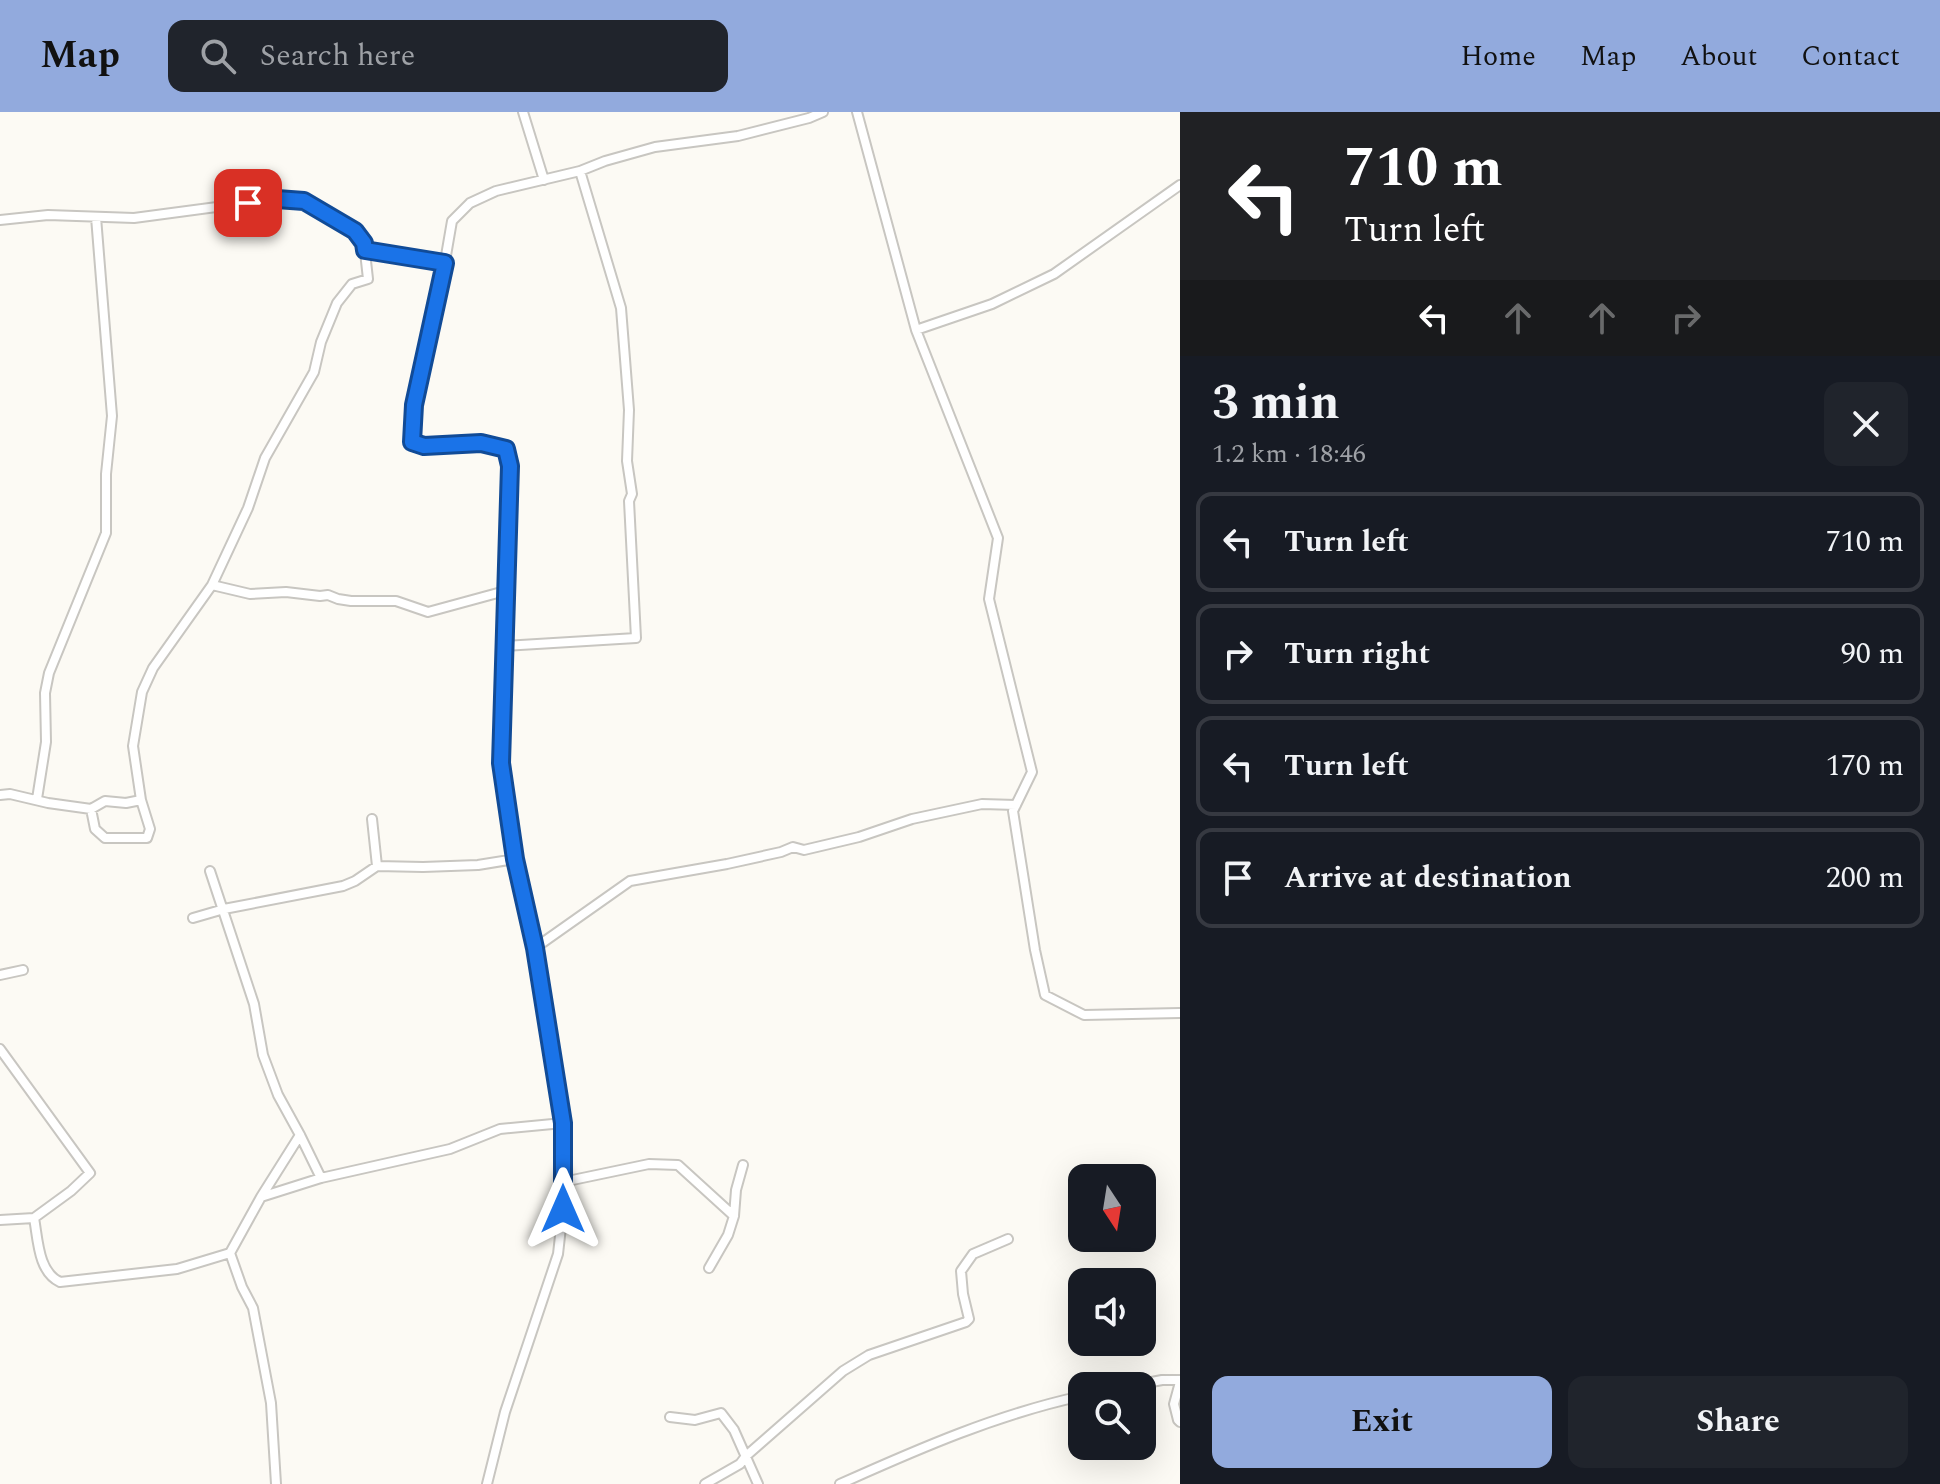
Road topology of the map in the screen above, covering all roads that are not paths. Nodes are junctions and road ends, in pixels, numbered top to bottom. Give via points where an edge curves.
1 (523, 112) edge
2 (823, 112) edge
3 (857, 112) edge
4 (580, 171) junction
5 (544, 180) junction
6 (1180, 185) edge
7 (96, 217) junction
8 (0, 220) edge
9 (365, 250) junction
10 (445, 263) junction
11 (916, 330) junction
12 (212, 585) junction
13 (505, 591) junction
14 (503, 646) junction
15 (0, 795) edge
16 (37, 799) junction
17 (141, 800) junction
18 (1016, 805) junction
19 (91, 809) junction
20 (372, 819) dead end
21 (515, 859) junction
22 (377, 866) junction
23 (210, 871) dead end
24 (224, 909) junction
25 (193, 918) dead end
26 (535, 948) junction
27 (23, 970) dead end
28 (0, 975) edge
29 (1180, 1013) edge
30 (0, 1049) edge
31 (563, 1123) junction
32 (300, 1135) junction
33 (743, 1165) dead end
34 (321, 1178) junction
35 (563, 1182) junction
36 (261, 1197) junction
37 (734, 1216) junction
38 (34, 1218) junction
39 (0, 1220) edge
40 (1008, 1239) dead end
41 (230, 1253) junction
42 (709, 1268) dead end
43 (1156, 1381) edge
44 (1180, 1381) edge
45 (1068, 1399) edge
46 (670, 1417) dead end
47 (1180, 1422) edge
48 (746, 1456) junction
49 (276, 1484) edge
50 (487, 1484) edge
51 (705, 1484) edge
52 (758, 1484) edge
53 (840, 1484) edge

1 - 5 street
2 - 4 street via 738,136 655,147
3 - 11 street
4 - 5 street
4 - 14 street via 621,308 636,638
5 - 10 street via 470,203 452,221
6 - 11 street via 1054,274 992,304
7 - 8 street
7 - 9 street via 134,218 277,199 304,201 355,231
7 - 16 street via 112,416 106,533 49,673
9 - 10 street
9 - 12 street via 368,279 352,284 337,303 314,372 265,458
10 - 13 street via 414,405 412,442 481,443 506,449 510,466
11 - 18 street via 998,538 989,599 1032,772
12 - 13 street via 250,594 396,601 428,612
12 - 17 street via 142,692 133,746
13 - 14 street
14 - 21 street via 501,763
15 - 16 street
16 - 19 street
17 - 19 street via 105,801
17 - 19 street via 150,829 147,838 105,838 95,829
18 - 26 street via 982,804 804,850 793,847 630,881
18 - 29 street via 1045,995 1084,1015
20 - 22 street
21 - 22 street via 478,865
21 - 26 street
22 - 24 street via 343,886
23 - 24 street
24 - 25 street
24 - 32 street via 254,1004 263,1055
26 - 31 street
27 - 28 street
30 - 38 street via 90,1173
31 - 34 street via 500,1129 450,1149
31 - 35 street
32 - 34 street
32 - 36 street
33 - 37 street
34 - 36 street
35 - 37 street via 649,1164 678,1165
35 - 50 street via 558,1254 505,1412
36 - 41 street
37 - 42 street
38 - 39 street
38 - 41 street via 43,1267 60,1282 177,1269
40 - 48 street via 973,1254 961,1271 966,1322 869,1355 843,1371
41 - 49 street via 253,1308 271,1403
43 - 44 street
44 - 47 street via 1174,1404
45 - 53 street via 933,1442
46 - 48 street via 695,1420 721,1413
48 - 51 street
48 - 52 street

